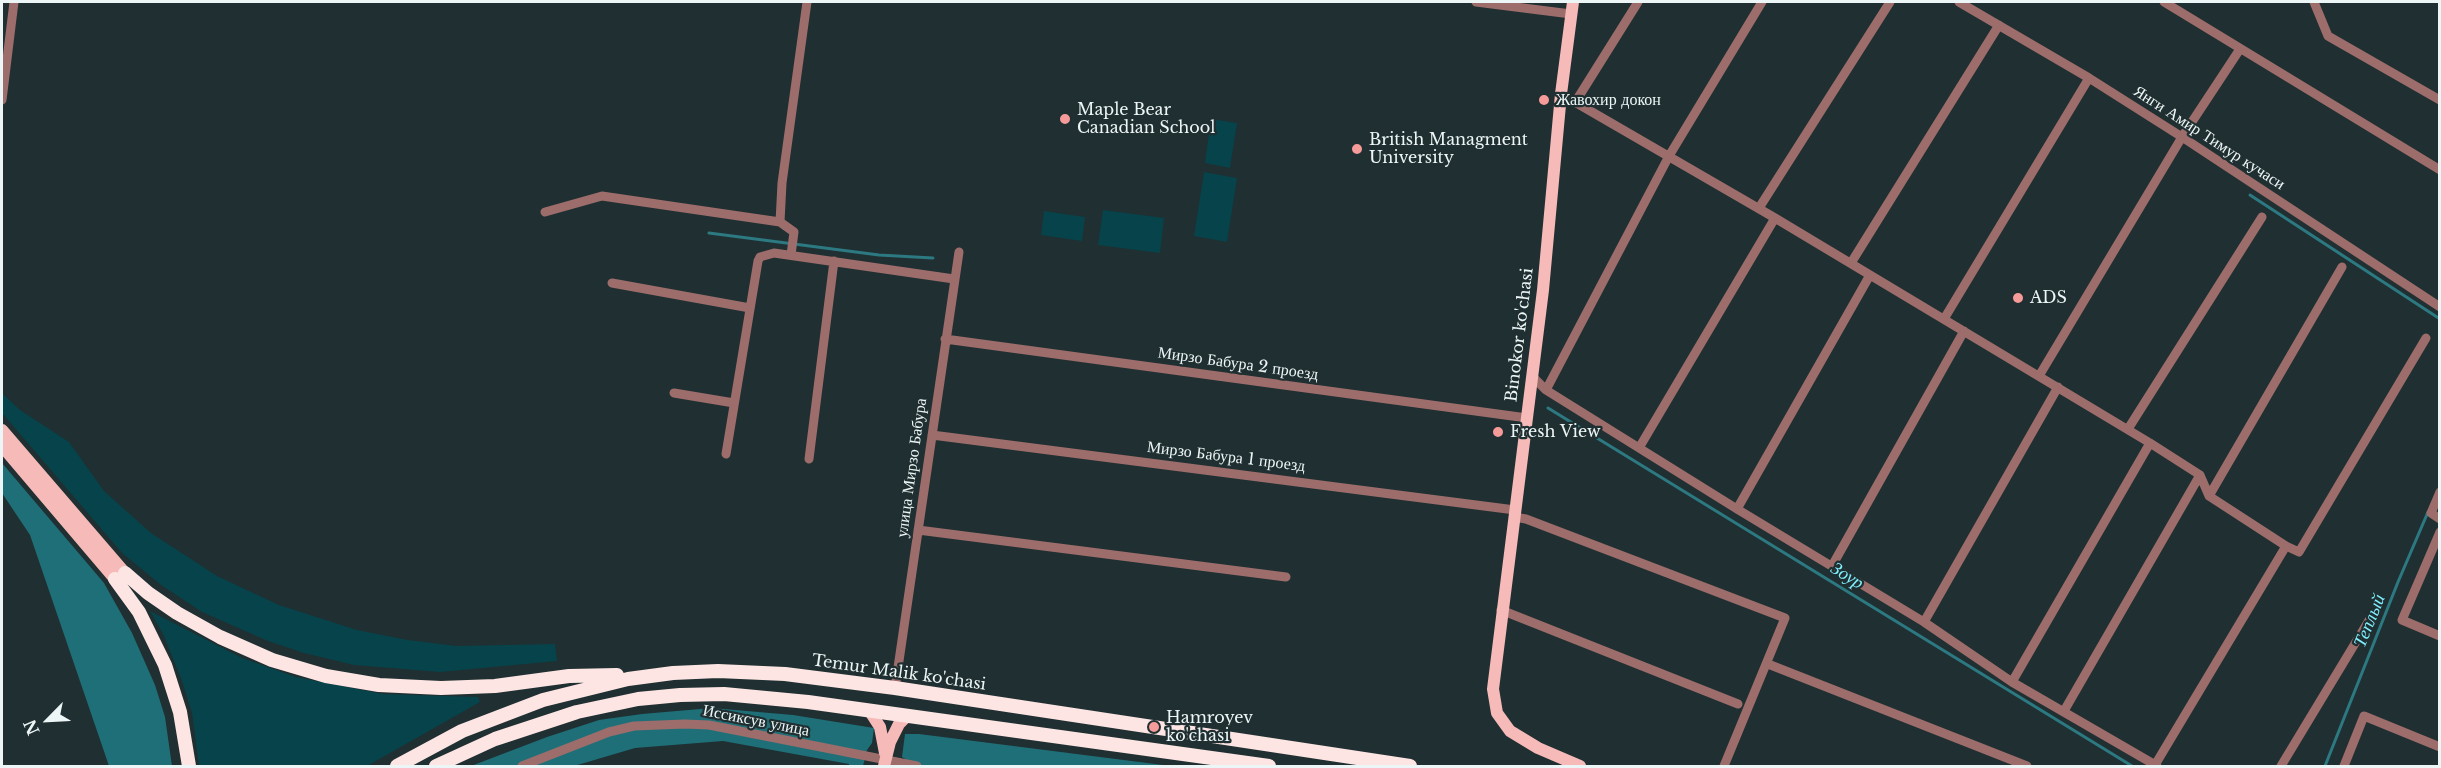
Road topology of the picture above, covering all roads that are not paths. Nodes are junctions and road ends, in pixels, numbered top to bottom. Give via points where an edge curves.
1 (14, 2) edge
2 (807, 2) edge
3 (1476, 2) edge
4 (1638, 2) edge
5 (1762, 2) edge
6 (1890, 2) edge
7 (1959, 2) edge
8 (2164, 2) edge
9 (2314, 2) edge
10 (1572, 8) edge
11 (1999, 25) junction
12 (6, 31) edge
13 (2240, 49) junction
14 (2089, 78) junction
15 (1561, 94) junction
16 (2, 100) edge
17 (2439, 100) edge
18 (1576, 101) junction
19 (2182, 137) junction
20 (1669, 156) junction
21 (2439, 170) edge
22 (1759, 208) junction
23 (545, 212) dead end
24 (2262, 217) dead end
25 (1775, 218) junction
26 (780, 222) junction
27 (959, 252) dead end
28 (790, 255) junction
29 (834, 261) junction
30 (1851, 263) junction
31 (2342, 267) dead end
32 (1870, 275) junction
33 (954, 279) junction
34 (612, 283) dead end
35 (2439, 306) edge
36 (750, 308) junction
37 (1944, 319) junction
38 (1964, 331) junction
39 (2426, 338) dead end
40 (945, 339) junction
41 (1532, 376) junction
42 (2039, 376) junction
43 (2058, 387) junction
44 (1546, 390) junction
45 (674, 393) dead end
46 (734, 403) junction
47 (1527, 418) junction
48 (2, 429) edge
49 (2128, 429) junction
50 (932, 435) junction
51 (2150, 443) junction
52 (2, 446) edge
53 (1639, 448) junction
54 (726, 454) dead end
55 (809, 459) dead end
56 (2200, 475) junction
57 (2439, 492) edge
58 (2208, 496) junction
59 (1737, 509) junction
60 (1515, 514) junction
61 (2439, 519) edge
62 (918, 530) junction
63 (2439, 532) edge
64 (2286, 546) junction
65 (1832, 566) junction
66 (120, 576) junction
67 (1286, 577) dead end
68 (1502, 610) junction
69 (2371, 617) dead end
70 (1924, 622) junction
71 (2439, 636) edge
72 (1768, 664) junction
73 (673, 673) junction
74 (2012, 682) junction
75 (895, 688) junction
76 (1738, 704) dead end
77 (869, 710) junction
78 (2064, 711) junction
79 (908, 715) junction
80 (2439, 747) edge
81 (884, 764) edge
82 (189, 766) edge
83 (397, 766) edge
84 (436, 766) edge
85 (522, 766) edge
86 (917, 766) edge
87 (1269, 766) edge
88 (1410, 766) edge
89 (1580, 766) edge
90 (1724, 766) edge
91 (2028, 766) edge
92 (2156, 766) edge
93 (2281, 766) edge
94 (2344, 766) edge

1 - 12 street
2 - 26 street
3 - 10 street
4 - 18 street
5 - 20 street
6 - 22 street
7 - 11 street, Янги Амир Тимур кучаси
8 - 13 street
9 - 17 street via 2328,36
10 - 15 main road, Binokor ko'chasi
11 - 14 street, Янги Амир Тимур кучаси
11 - 30 street
12 - 16 street
13 - 19 street
13 - 21 street
14 - 19 street, Янги Амир Тимур кучаси
14 - 37 street
15 - 18 street
15 - 41 main road, Binokor ko'chasi
18 - 20 street
19 - 35 street, Янги Амир Тимур кучаси
19 - 42 street
20 - 22 street
20 - 44 street
22 - 25 street
23 - 26 street via 602,196
24 - 49 street
25 - 30 street
25 - 53 street
26 - 28 street via 794,232
27 - 33 street, улица Мирзо Бабура
28 - 29 street
28 - 36 street via 774,253 760,257
29 - 33 street
29 - 55 street
30 - 32 street
31 - 58 street
32 - 37 street
32 - 59 street
33 - 40 street, улица Мирзо Бабура
34 - 36 street
36 - 46 street
37 - 38 street
38 - 42 street
38 - 65 street
39 - 64 street via 2299,552
40 - 47 street, Мирзо Бабура 2 проезд
40 - 50 street, улица Мирзо Бабура
41 - 44 street
41 - 47 main road, Binokor ko'chasi
42 - 43 street
43 - 49 street
43 - 70 street
44 - 53 street
45 - 46 street
46 - 54 street
47 - 60 main road, Binokor ko'chasi
48 - 66 main road
49 - 51 street
50 - 60 street, Мирзо Бабура 1 проезд
50 - 62 street, улица Мирзо Бабура
51 - 56 street
51 - 74 street
52 - 66 main road
53 - 59 street
56 - 58 street
56 - 78 street
57 - 61 street via 2431,513
58 - 64 street
59 - 65 street
60 - 68 main road, Binokor ko'chasi
60 - 72 street, Мирзо Бабура 1 проезд via 1785,618
62 - 67 street
62 - 75 street, улица Мирзо Бабура
63 - 71 street via 2402,620
64 - 92 street
65 - 70 street
66 - 73 highway via 177,613 245,649 300,670 355,681 441,688 495,686 569,676
66 - 82 highway via 165,665 180,712
68 - 76 street
68 - 89 main road, Binokor ko'chasi via 1493,683 1499,718 1527,742
69 - 93 street
70 - 74 street
72 - 90 street
72 - 91 street
73 - 75 highway, Temur Malik ko'chasi via 762,672
73 - 83 highway, Temur Malik ko'chasi via 607,683 523,707 462,731
74 - 78 street
75 - 88 highway, Temur Malik ko'chasi
77 - 79 highway
77 - 81 main road via 882,733
77 - 84 highway via 724,694 638,699 536,724
78 - 92 street
79 - 81 main road via 893,736
79 - 87 highway
80 - 94 street via 2364,716
81 - 85 street, Иссиксув улица via 709,725 661,724 609,732
81 - 86 street, Иссиксув улица

